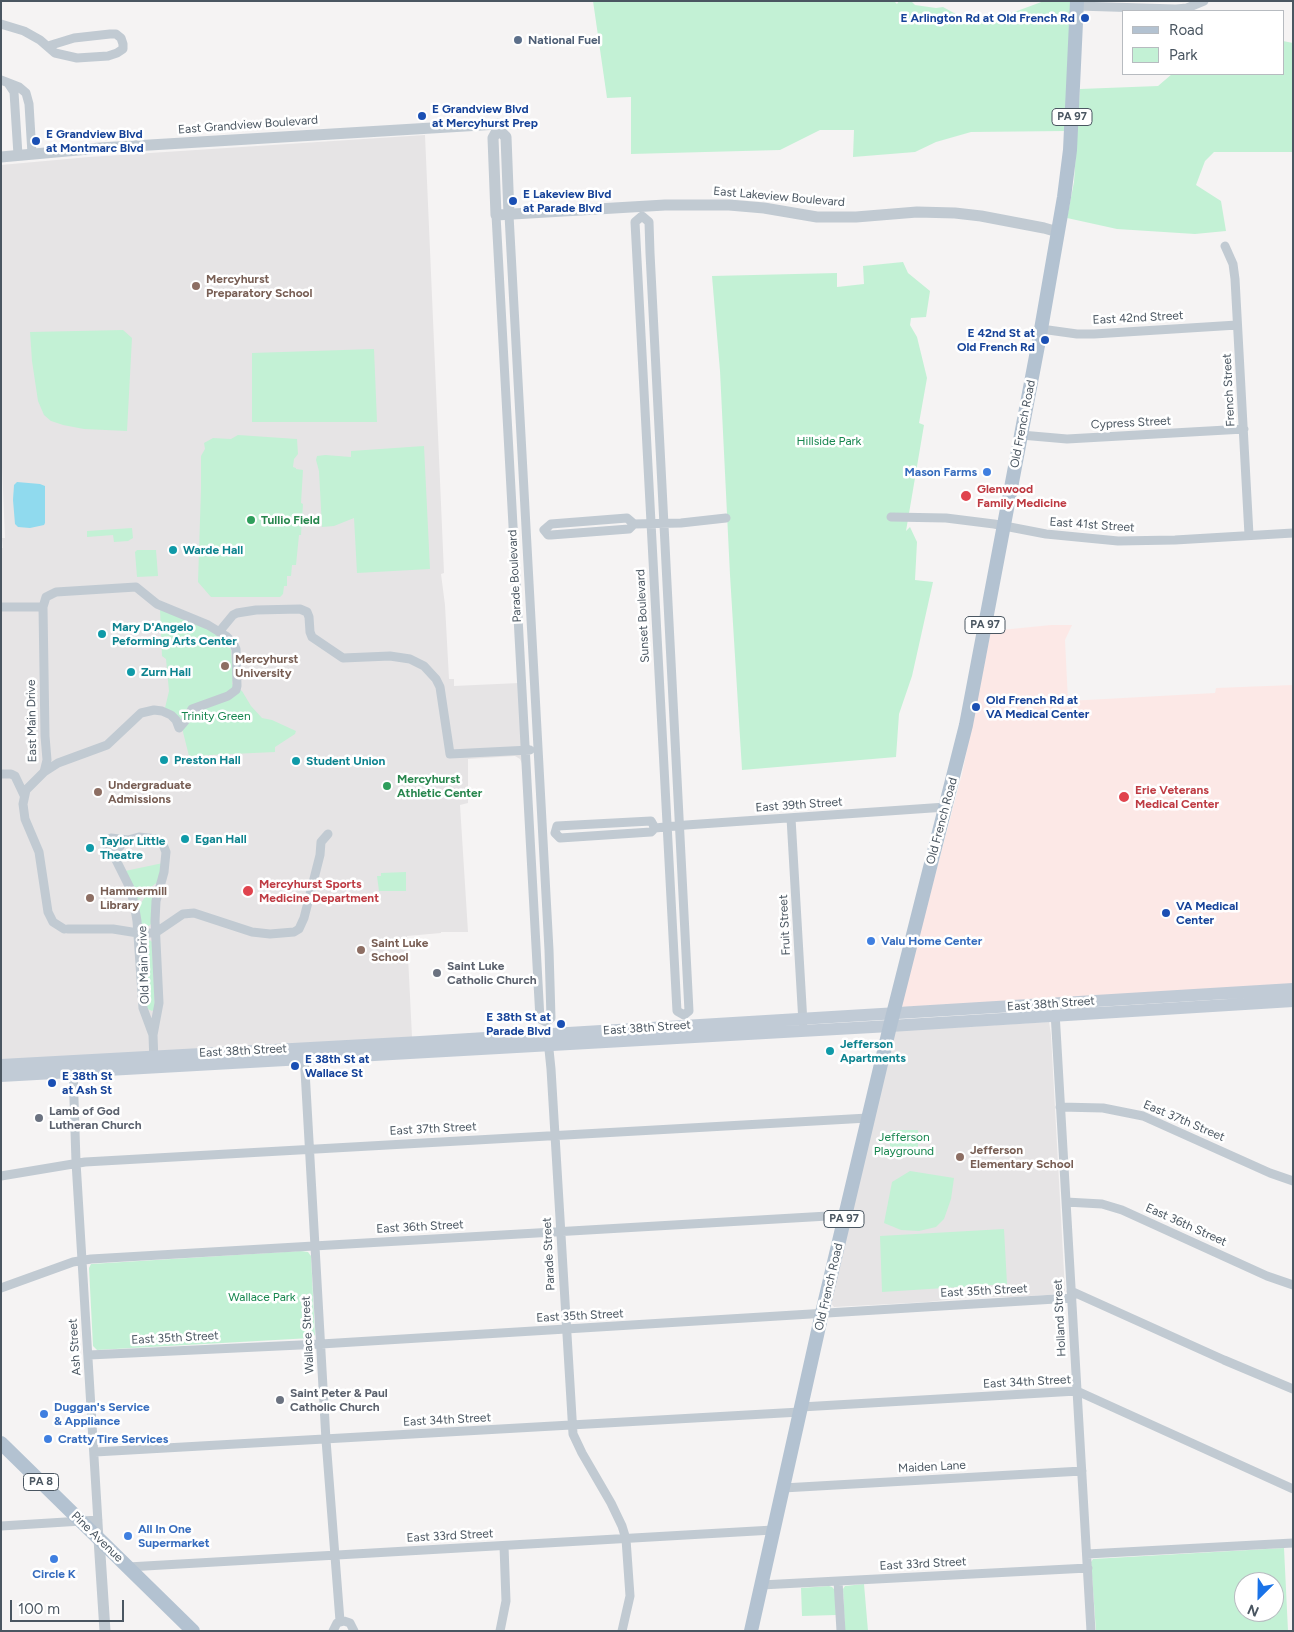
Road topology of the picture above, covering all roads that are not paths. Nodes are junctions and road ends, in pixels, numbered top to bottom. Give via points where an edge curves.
1 (1204, 1) edge
2 (1077, 4) edge
3 (1, 24) edge
4 (48, 46) junction
5 (5, 82) edge
6 (498, 126) junction
7 (32, 154) junction
8 (18, 155) junction
9 (1, 157) edge
10 (643, 212) junction
11 (496, 215) junction
12 (509, 215) junction
13 (1058, 232) junction
14 (1225, 246) dead end
15 (1237, 325) junction
16 (1041, 329) junction
17 (1244, 429) junction
18 (1021, 434) junction
19 (890, 517) dead end
20 (726, 518) dead end
21 (664, 523) junction
22 (651, 524) junction
23 (1004, 526) junction
24 (513, 531) junction
25 (527, 531) junction
26 (1293, 533) edge
27 (1249, 535) junction
28 (1, 607) edge
29 (43, 607) junction
30 (219, 632) junction
31 (538, 749) junction
32 (526, 750) junction
33 (44, 772) junction
34 (1, 774) edge
35 (24, 795) junction
36 (946, 807) junction
37 (791, 818) junction
38 (679, 826) junction
39 (668, 827) junction
40 (328, 834) dead end
41 (530, 834) junction
42 (543, 834) junction
43 (128, 840) junction
44 (116, 860) junction
45 (138, 933) junction
46 (155, 933) junction
47 (1293, 989) edge
48 (1293, 1001) edge
49 (1055, 1009) junction
50 (891, 1020) junction
51 (803, 1025) junction
52 (684, 1026) junction
53 (547, 1034) junction
54 (153, 1035) junction
55 (304, 1054) junction
56 (154, 1062) junction
57 (1, 1065) edge
58 (73, 1067) junction
59 (1, 1076) edge
60 (1060, 1108) junction
61 (868, 1118) junction
62 (555, 1135) junction
63 (310, 1149) junction
64 (76, 1162) junction
65 (1, 1176) edge
66 (1293, 1181) edge
67 (1066, 1202) junction
68 (845, 1216) junction
69 (561, 1232) junction
70 (316, 1245) junction
71 (83, 1260) junction
72 (1293, 1285) edge
73 (1, 1288) edge
74 (1072, 1295) junction
75 (822, 1314) junction
76 (566, 1329) junction
77 (321, 1344) junction
78 (89, 1355) junction
79 (1293, 1389) edge
80 (1077, 1391) junction
81 (800, 1410) junction
82 (572, 1425) junction
83 (326, 1440) junction
84 (1, 1443) edge
85 (95, 1452) junction
86 (1082, 1471) junction
87 (783, 1488) junction
88 (1293, 1489) edge
89 (98, 1520) junction
90 (81, 1521) junction
91 (1, 1526) edge
92 (773, 1530) junction
93 (99, 1539) junction
94 (626, 1539) junction
95 (1293, 1543) edge
96 (504, 1546) junction
97 (1087, 1554) junction
98 (334, 1555) junction
99 (128, 1567) junction
100 (1088, 1568) junction
101 (838, 1581) junction
102 (761, 1585) junction
103 (340, 1621) junction
104 (104, 1631) edge
105 (193, 1631) edge
106 (332, 1631) edge
107 (354, 1631) edge
108 (500, 1631) edge
109 (622, 1631) edge
110 (751, 1631) edge
111 (841, 1631) edge
112 (1091, 1631) edge

1 - 2 street via 1176,9
2 - 13 main road, Old French Road / PA 97 via 1070,150
3 - 4 street via 24,31
4 - 4 street via 55,53 77,58 108,56 123,49 121,38 116,34 74,38
5 - 7 street via 23,90 28,98
5 - 8 street via 14,92
6 - 7 street, East Grandview Boulevard
6 - 11 street, Parade Boulevard via 493,138
6 - 12 street, Parade Boulevard via 506,137
7 - 8 street, East Grandview Boulevard
8 - 9 street, East Grandview Boulevard
10 - 12 street, East Lakeview Boulevard
10 - 13 street, East Lakeview Boulevard via 690,204 764,208 840,218 943,212 981,216
10 - 21 street, Sunset Boulevard via 648,222
10 - 22 street, Sunset Boulevard via 635,222
11 - 12 street, East Lakeview Boulevard
11 - 24 street, Parade Boulevard
12 - 25 street, Parade Boulevard
13 - 16 main road, Old French Road / PA 97
14 - 15 street, French Street via 1233,264
15 - 16 street, East 42nd Street via 1094,334
15 - 17 street, French Street
16 - 18 main road, Old French Road / PA 97
17 - 18 street, Cypress Street via 1083,438
17 - 27 street, French Street
18 - 23 main road, Old French Road / PA 97
19 - 23 street, East 41st Street via 946,518
20 - 21 street
21 - 22 street
21 - 38 street, Sunset Boulevard
22 - 25 street via 634,524 627,518 551,524 544,530
22 - 39 street, Sunset Boulevard
23 - 27 street, East 41st Street via 1118,541
23 - 36 main road, Old French Road / PA 97
24 - 25 street
24 - 32 street, Parade Boulevard
25 - 31 street, Parade Boulevard
26 - 27 street, East 41st Street
28 - 29 street
29 - 30 street via 46,597 56,592 136,587 157,604
29 - 33 street, East Main Drive via 47,760
30 - 32 street via 237,613 256,610 307,612 312,637 343,658 390,656 410,659 424,666 440,687 450,754
30 - 33 street via 236,649 236,690 192,709 179,728 176,720 162,711 141,713 107,745 58,763
31 - 32 street
31 - 42 street, Parade Boulevard
32 - 41 street, Parade Boulevard
33 - 35 street, East Main Drive
34 - 35 street via 15,776
35 - 45 street via 25,819 39,852 48,912 53,922 66,929 113,929
36 - 37 street, East 39th Street
36 - 50 main road, Old French Road / PA 97
37 - 38 street, East 39th Street
37 - 51 street, Fruit Street
38 - 39 street, East 39th Street
38 - 52 street, Sunset Boulevard via 689,1011
39 - 42 street, East 39th Street via 655,828 650,821 558,826 555,833
39 - 52 street, Sunset Boulevard via 677,1011
40 - 46 street via 321,842 304,918 294,932 262,934 194,913 183,914
41 - 42 street, East 39th Street
41 - 53 street, Parade Boulevard via 540,1019
42 - 53 street, Parade Boulevard via 551,1008
43 - 44 street via 118,849
43 - 44 street, Old Main Drive via 111,838 106,841
43 - 46 street, Old Main Drive via 139,837 157,839 166,852 156,901
44 - 45 street, Old Main Drive via 132,896
45 - 46 street
45 - 54 street, Old Main Drive via 144,1008
46 - 54 street, Old Main Drive via 159,1003
47 - 49 main road, East 38th Street
48 - 49 main road, East 38th Street
49 - 50 main road, East 38th Street
49 - 60 street, Holland Street
50 - 51 main road, East 38th Street
50 - 61 main road, Old French Road / PA 97
51 - 52 main road, East 38th Street
52 - 53 main road, East 38th Street
53 - 55 main road, East 38th Street
53 - 62 street, Parade Street
54 - 56 street, Old Main Drive
55 - 56 main road, East 38th Street
55 - 63 street, Wallace Street
56 - 58 main road, East 38th Street
57 - 58 main road, East 38th Street
58 - 59 main road, East 38th Street
58 - 64 street, Ash Street
60 - 66 street, East 37th Street via 1103,1108 1143,1116
60 - 67 street, Holland Street
61 - 62 street, East 37th Street
61 - 68 main road, Old French Road / PA 97
62 - 63 street, East 37th Street
62 - 69 street, Parade Street
63 - 64 street, East 37th Street
63 - 70 street, Wallace Street
64 - 65 street, East 37th Street
64 - 71 street, Ash Street
67 - 72 street, East 36th Street via 1102,1204 1122,1210
67 - 74 street, Holland Street
68 - 69 street, East 36th Street
68 - 75 main road, Old French Road / PA 97
69 - 70 street, East 36th Street
69 - 76 street, Parade Street
70 - 71 street, East 36th Street
70 - 77 street, Wallace Street
71 - 73 street, East 36th Street
71 - 78 street, Ash Street
74 - 75 street, East 35th Street
74 - 79 street, East 35th Street
74 - 80 street, Holland Street
75 - 76 street, East 35th Street
75 - 81 main road, Old French Road / PA 97
76 - 77 street, East 35th Street
76 - 82 street, Parade Street
77 - 78 street, East 35th Street
77 - 83 street, Wallace Street
78 - 85 street, Ash Street
80 - 81 street, East 34th Street
80 - 86 street, Holland Street
80 - 88 street, East 34th Street
81 - 82 street, East 34th Street
81 - 87 main road, Old French Road / PA 97
82 - 83 street, East 34th Street
82 - 94 street, Parade Street via 574,1437 611,1503
83 - 85 street, East 34th Street
83 - 98 street, Wallace Street
84 - 90 main road, Pine Avenue / PA 8
85 - 89 street, Ash Street
86 - 87 street, Maiden Lane
86 - 97 street, Holland Street
87 - 92 main road, Old French Road / PA 97
89 - 90 street
89 - 93 street, Ash Street
90 - 91 street
90 - 93 main road, Pine Avenue / PA 8
92 - 94 street, East 33rd Street
92 - 102 main road, Old French Road / PA 97
93 - 99 main road, Pine Avenue / PA 8
93 - 104 street, Ash Street
94 - 96 street, East 33rd Street
94 - 109 street, Parade Street via 630,1596
95 - 97 street
96 - 98 street, East 33rd Street
96 - 108 street via 506,1601
97 - 100 street, Holland Street
98 - 99 street, East 33rd Street
98 - 103 street, Wallace Street
99 - 105 main road, Pine Avenue / PA 8
100 - 101 street, East 33rd Street
100 - 112 street, Holland Street
101 - 102 street, East 33rd Street
101 - 111 street
102 - 110 main road, Old French Road / PA 97
103 - 106 street
103 - 107 street via 350,1623

